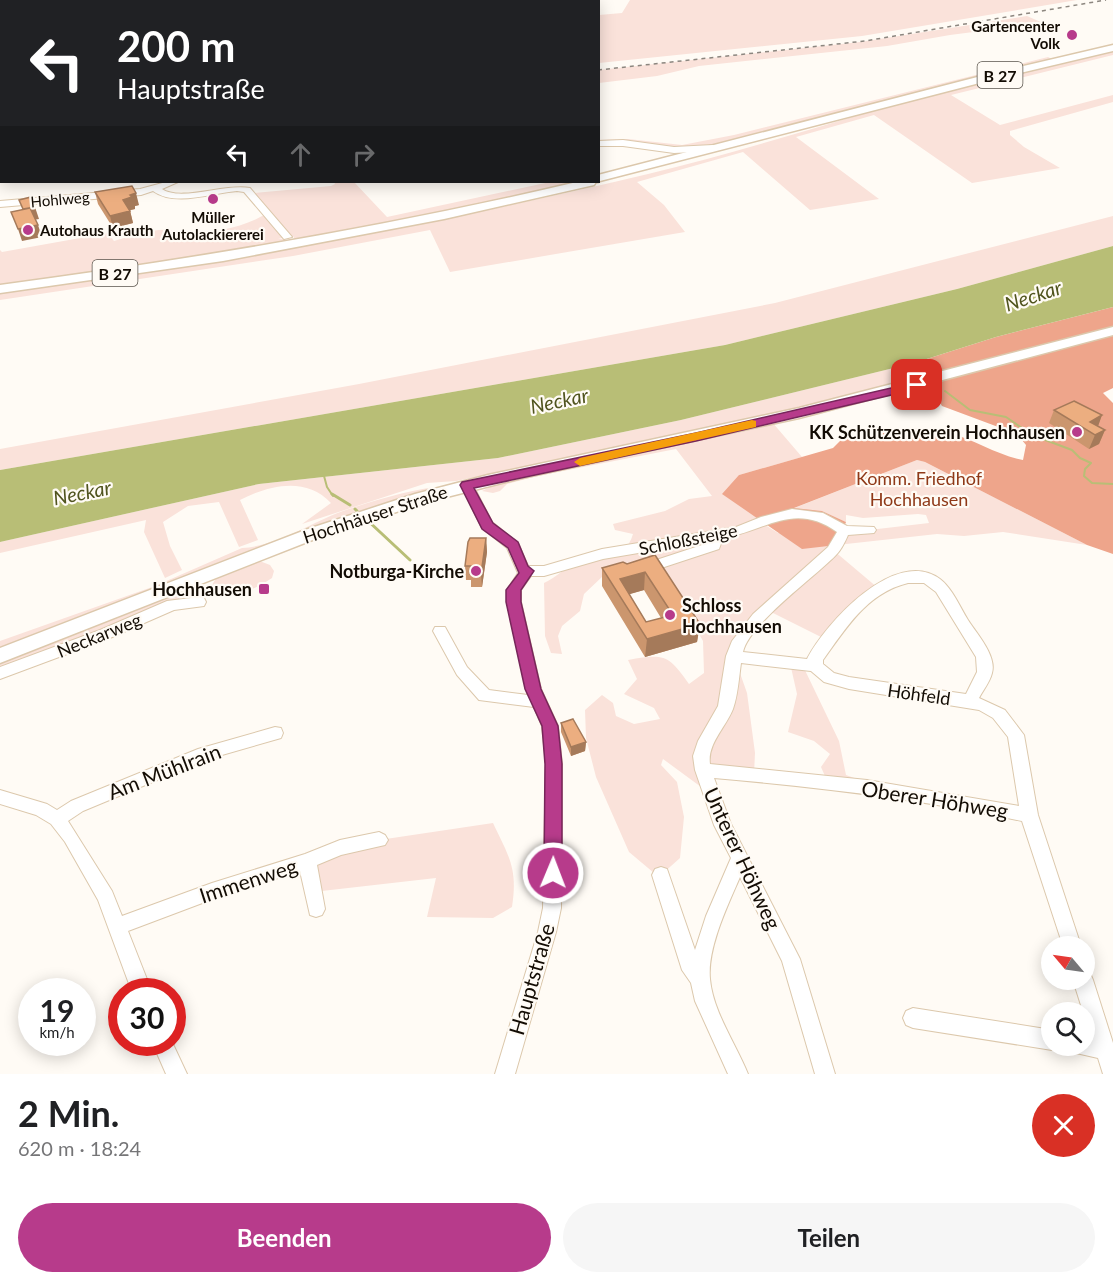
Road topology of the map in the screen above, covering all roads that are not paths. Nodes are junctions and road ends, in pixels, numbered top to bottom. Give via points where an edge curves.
1 (1113, 48) edge
2 (600, 144) edge
3 (645, 147) junction
4 (722, 147) junction
5 (656, 148) junction
6 (667, 162) junction
7 (600, 179) edge
8 (171, 183) edge
9 (586, 183) edge
10 (155, 188) junction
11 (0, 204) edge
12 (286, 237) dead end
13 (0, 289) edge
14 (1113, 332) edge
15 (467, 485) junction
16 (869, 530) dead end
17 (844, 531) junction
18 (717, 536) junction
19 (527, 571) junction
20 (633, 572) edge
21 (199, 602) dead end
22 (440, 631) dead end
23 (0, 656) edge
24 (734, 656) junction
25 (814, 666) junction
26 (0, 673) edge
27 (970, 701) junction
28 (540, 702) junction
29 (274, 734) dead end
30 (703, 770) junction
31 (0, 797) edge
32 (1029, 815) junction
33 (57, 819) junction
34 (380, 840) dead end
35 (740, 858) junction
36 (307, 861) junction
37 (661, 875) dead end
38 (316, 909) dead end
39 (118, 926) junction
40 (1069, 936) edge
41 (137, 978) edge
42 (700, 978) junction
43 (1086, 990) edge
44 (913, 1018) dead end
45 (1041, 1039) edge
46 (1095, 1048) edge
47 (1105, 1049) junction
48 (169, 1056) edge
49 (177, 1074) edge
50 (505, 1074) edge
51 (738, 1074) edge
52 (825, 1074) edge
53 (1113, 1074) edge

1 - 4 main road, B 27
2 - 3 street
3 - 5 street
3 - 6 street
4 - 5 street via 686,151
4 - 6 main road, B 27
5 - 6 street via 668,155
6 - 7 main road, B 27
8 - 10 street, Hohlweg
9 - 13 main road, B 27 via 342,236
10 - 11 street, Hohlweg
10 - 12 street, Hohlweg via 166,196 247,190
14 - 15 main road, Hochhäuser Straße via 834,405
15 - 19 street via 487,525 513,546 522,569
15 - 23 main road, Hochhäuser Straße via 375,511 268,549
16 - 17 street
17 - 18 street, Schloßsteige via 827,518 798,512
17 - 24 street, Unterer Höhweg via 833,550 758,618 737,645
18 - 19 street, Schloßsteige via 602,554 534,573
18 - 20 street via 714,546
19 - 28 street, Hauptstraße via 514,590 513,602 533,689
21 - 26 street, Neckarweg via 172,605
22 - 28 street via 462,671 485,696
24 - 25 street, Höhfeld
24 - 30 street, Unterer Höhweg via 726,706 701,756
25 - 27 street, Höhfeld via 829,678 849,683
25 - 27 street via 815,659 870,592 886,583 922,576 934,580 941,588 983,657 985,672
27 - 32 street, Höhfeld via 999,714 1016,735
28 - 50 street, Hauptstraße via 550,726 554,764 552,908
29 - 33 street, Am Mühlrain via 194,758 77,806
30 - 32 street, Oberer Höhweg via 890,790
30 - 35 street, Unterer Höhweg
31 - 33 street via 40,809
32 - 40 street, Oberer Höhweg
33 - 39 street via 106,897
34 - 36 street, Immenweg via 340,848
35 - 42 street via 707,939
35 - 52 street, Unterer Höhweg via 791,959
36 - 38 street
36 - 39 street, Immenweg
37 - 42 street via 692,970
39 - 41 street
42 - 51 street via 705,1001
43 - 47 street
44 - 45 street
46 - 47 street
47 - 53 street
48 - 49 street

